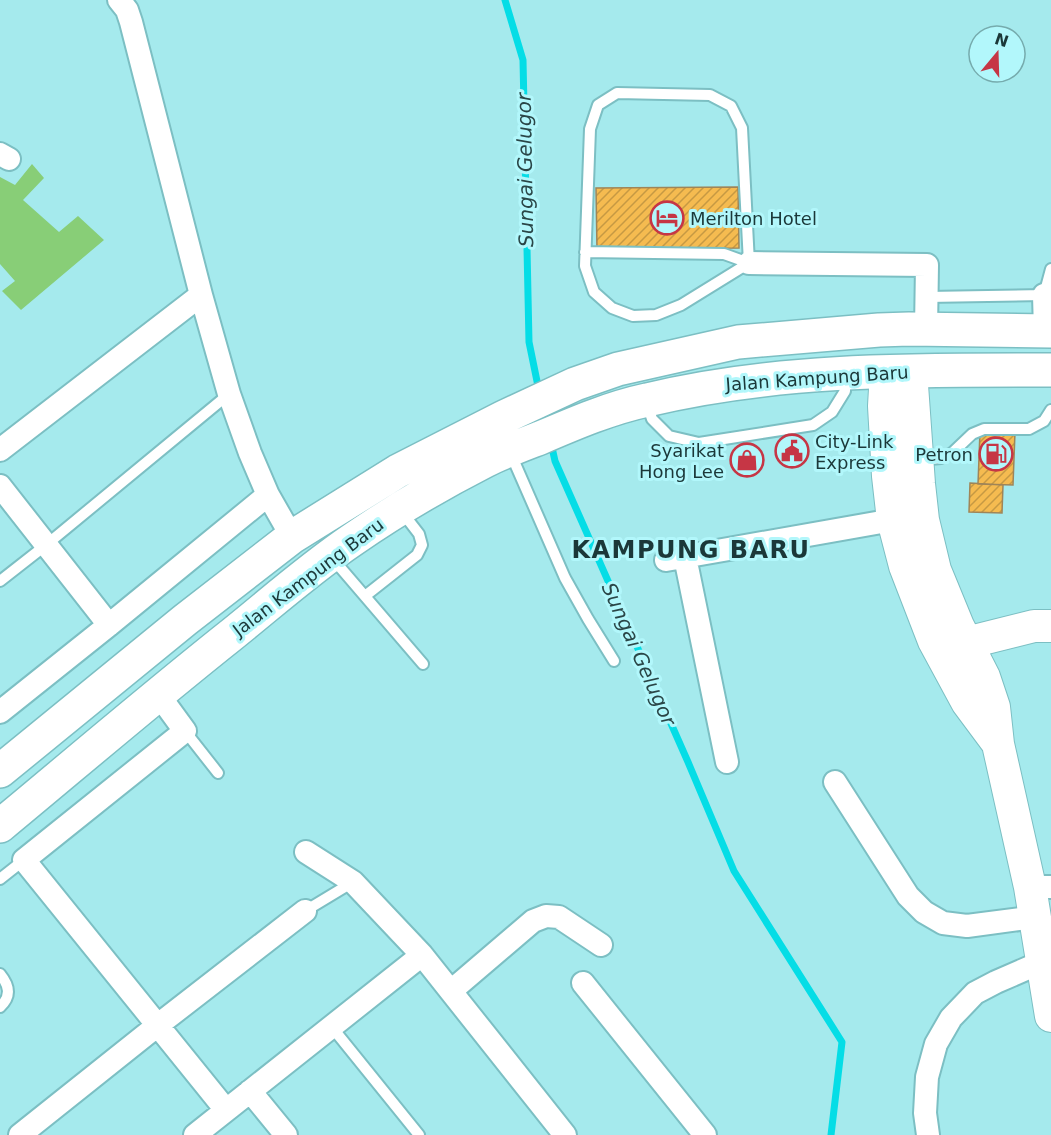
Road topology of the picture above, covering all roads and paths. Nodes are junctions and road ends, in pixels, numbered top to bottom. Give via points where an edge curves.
1 (119, 0) edge
2 (585, 252) junction
3 (749, 263) junction
4 (1051, 268) edge
5 (201, 295) junction
6 (1048, 295) edge
7 (927, 297) junction
8 (926, 329) junction
9 (1049, 332) edge
10 (738, 342) junction
11 (898, 368) junction
12 (1051, 370) edge
13 (846, 373) junction
14 (229, 394) junction
15 (645, 400) junction
16 (1051, 410) edge
17 (0, 450) edge
18 (517, 460) junction
19 (918, 460) junction
20 (0, 486) edge
21 (268, 495) junction
22 (400, 510) junction
23 (893, 520) junction
24 (292, 537) junction
25 (46, 545) junction
26 (330, 556) junction
27 (0, 581) edge
28 (365, 596) junction
29 (109, 625) junction
30 (1051, 626) edge
31 (966, 643) junction
32 (614, 661) dead end
33 (423, 664) dead end
34 (158, 694) junction
35 (0, 711) edge
36 (185, 731) junction
37 (998, 744) junction
38 (727, 762) dead end
39 (0, 771) edge
40 (218, 773) dead end
41 (835, 782) dead end
42 (2, 819) edge
43 (306, 852) dead end
44 (24, 860) junction
45 (0, 879) edge
46 (353, 882) junction
47 (1040, 887) edge
48 (304, 911) joint
49 (1035, 917) junction
50 (601, 945) dead end
51 (422, 955) junction
52 (1042, 962) junction
53 (0, 974) edge
54 (583, 983) dead end
55 (451, 992) junction
56 (0, 1007) edge
57 (1051, 1016) edge
58 (158, 1025) junction
59 (331, 1026) junction
60 (250, 1091) junction
61 (226, 1110) junction
62 (20, 1135) edge
63 (195, 1135) edge
64 (286, 1135) edge
65 (419, 1135) edge
66 (565, 1135) edge
67 (705, 1135) edge
68 (928, 1135) edge

1 - 5 street via 131,22
2 - 3 lane via 724,254
2 - 3 lane via 585,266 594,292 612,308 633,316 656,315 681,305
2 - 3 lane via 590,129 598,105 617,93 710,95 731,106 742,128
3 - 7 street via 927,265
4 - 6 lane
5 - 14 street
5 - 17 street
6 - 7 lane
6 - 9 street
7 - 8 street
8 - 9 main road, Jalan Kampung Baru
8 - 10 main road, Jalan Kampung Baru
9 - 11 main road via 1042,338 933,347 911,353
10 - 11 main road via 756,350 785,352 857,350
10 - 24 main road, Jalan Kampung Baru via 618,369 575,384 398,471
11 - 12 main road, Jalan Kampung Baru
11 - 13 main road, Jalan Kampung Baru
11 - 19 street
11 - 23 street via 884,406
13 - 15 main road, Jalan Kampung Baru via 721,385
13 - 15 lane via 845,391 832,412 813,425 699,443 669,436 652,419
14 - 21 street
14 - 25 lane
15 - 18 main road, Jalan Kampung Baru via 582,420
16 - 19 lane via 1044,421 1029,429 984,429 972,434 952,453
18 - 22 main road, Jalan Kampung Baru via 487,460
18 - 32 lane via 565,578
19 - 31 street via 923,520 935,570
20 - 25 street
21 - 24 street
21 - 29 street
22 - 26 main road, Jalan Kampung Baru
22 - 28 lane via 419,534 422,546 417,555
23 - 37 street via 905,566 934,641 967,702
23 - 38 street via 676,558
24 - 39 main road, Jalan Kampung Baru
25 - 27 lane
25 - 29 street
26 - 28 lane
26 - 34 main road, Jalan Kampung Baru
28 - 33 lane
29 - 35 street
30 - 31 street via 1034,626
31 - 37 street via 994,707
34 - 36 street
34 - 42 main road, Jalan Kampung Baru
36 - 40 lane
36 - 44 street
37 - 47 street
41 - 49 street via 908,896 924,912 943,922 968,926
43 - 46 street
44 - 45 lane
44 - 58 street
46 - 48 lane
46 - 51 street
47 - 49 street
48 - 58 street
49 - 52 street
50 - 55 street via 559,917 546,916 533,921
51 - 55 street
51 - 59 street
52 - 57 street
52 - 68 street via 975,993 951,1018 936,1044 927,1077
53 - 56 lane via 9,993
54 - 67 street
55 - 66 street
58 - 61 street
58 - 62 street
59 - 60 street
59 - 65 lane
60 - 61 street
60 - 64 street
61 - 63 street

